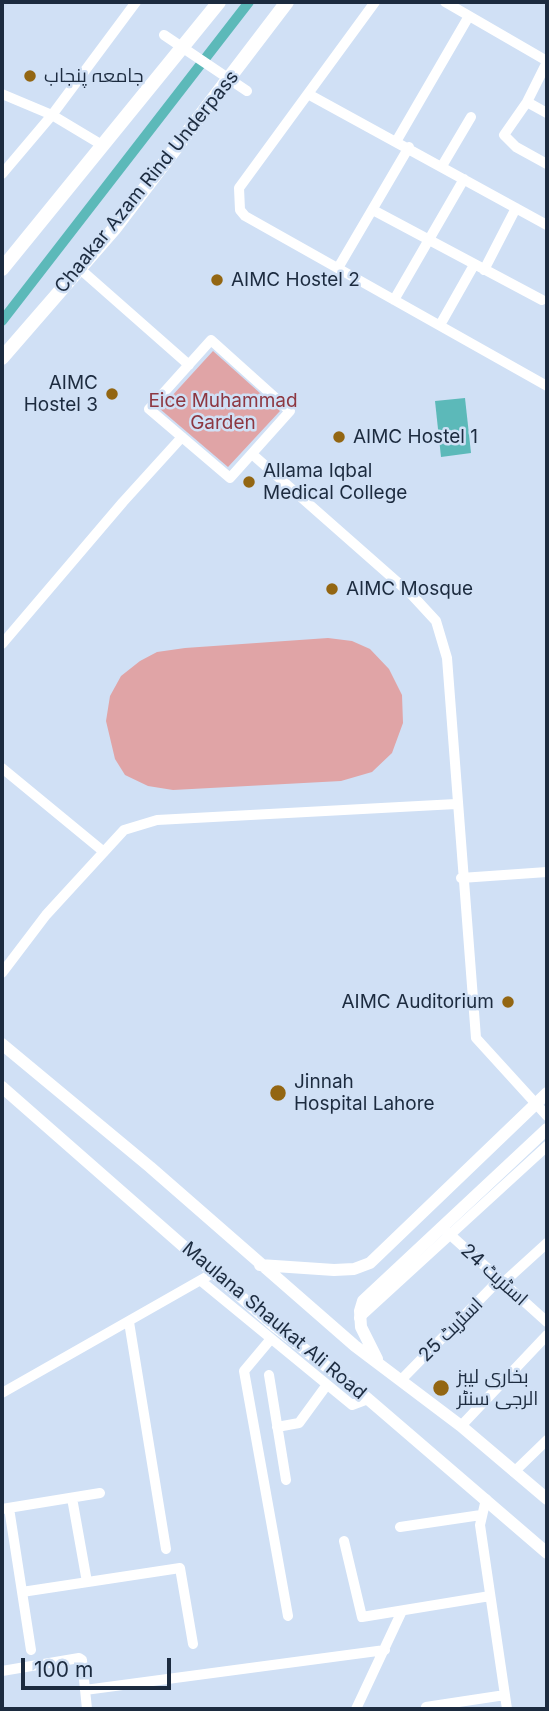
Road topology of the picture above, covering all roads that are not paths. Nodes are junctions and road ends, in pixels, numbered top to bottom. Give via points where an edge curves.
1 (136, 2) edge
2 (219, 2) edge
3 (286, 2) edge
4 (375, 2) edge
5 (445, 2) edge
6 (469, 16) junction
7 (164, 35) dead end
8 (547, 61) edge
9 (247, 91) dead end
10 (2, 94) edge
11 (308, 94) junction
12 (527, 102) junction
13 (547, 113) edge
14 (52, 116) junction
15 (471, 117) dead end
16 (397, 141) junction
17 (102, 145) junction
18 (409, 147) junction
19 (547, 164) edge
20 (442, 166) junction
21 (2, 174) edge
22 (464, 179) junction
23 (516, 208) junction
24 (373, 210) junction
25 (547, 225) edge
26 (431, 242) junction
27 (479, 267) junction
28 (338, 268) junction
29 (2, 269) edge
30 (80, 269) junction
31 (394, 300) junction
32 (542, 300) dead end
33 (440, 325) junction
34 (2, 358) edge
35 (189, 365) junction
36 (546, 383) edge
37 (183, 438) junction
38 (252, 454) junction
39 (2, 644) edge
40 (2, 768) edge
41 (456, 804) junction
42 (104, 852) junction
43 (547, 872) edge
44 (461, 878) junction
45 (2, 973) edge
46 (2, 1044) edge
47 (2, 1087) edge
48 (547, 1093) edge
49 (536, 1104) junction
50 (547, 1116) edge
51 (547, 1129) edge
52 (547, 1146) edge
53 (445, 1231) junction
54 (547, 1243) edge
55 (260, 1265) junction
56 (213, 1273) junction
57 (201, 1281) junction
58 (501, 1282) junction
59 (129, 1322) junction
60 (547, 1322) edge
61 (547, 1335) edge
62 (270, 1340) junction
63 (378, 1361) junction
64 (269, 1375) dead end
65 (402, 1379) junction
66 (326, 1386) junction
67 (2, 1393) edge
68 (368, 1399) junction
69 (461, 1426) junction
70 (278, 1427) junction
71 (547, 1440) edge
72 (514, 1472) junction
73 (286, 1480) dead end
74 (100, 1493) dead end
75 (72, 1498) junction
76 (486, 1499) junction
77 (547, 1499) edge
78 (5, 1508) edge
79 (481, 1515) junction
80 (516, 1525) junction
81 (400, 1527) dead end
82 (547, 1539) edge
83 (344, 1541) dead end
84 (166, 1549) dead end
85 (547, 1553) edge
86 (87, 1582) junction
87 (22, 1592) junction
88 (490, 1596) junction
89 (402, 1611) junction
90 (288, 1616) dead end
91 (192, 1644) dead end
92 (31, 1650) dead end
93 (385, 1650) junction
94 (2, 1671) edge
95 (85, 1690) junction
96 (505, 1695) junction
97 (426, 1707) dead end
98 (87, 1709) edge
99 (356, 1709) edge
100 (507, 1709) edge

1 - 14 street
2 - 17 highway
3 - 30 highway, Chaakar Azam Rind Underpass via 212,104
4 - 11 street
5 - 6 street
6 - 8 street
6 - 16 street
7 - 9 street
8 - 12 street
10 - 14 street
11 - 16 street
11 - 28 street via 240,188 240,210
12 - 13 street
12 - 19 street via 504,135
14 - 17 street
14 - 21 street
15 - 20 street
16 - 18 street
17 - 29 highway
18 - 20 street
18 - 24 street
20 - 22 street
22 - 23 street
22 - 26 street
23 - 25 street
23 - 27 street
24 - 26 street
24 - 28 street
26 - 27 street
26 - 31 street
27 - 32 street
27 - 33 street
28 - 31 street
30 - 34 highway, Chaakar Azam Rind Underpass
30 - 35 street
31 - 33 street
33 - 36 street
35 - 37 street via 149,409
35 - 38 street via 211,340 290,411
37 - 38 street via 230,478
37 - 39 street
38 - 41 street via 436,621 447,659
40 - 42 street
41 - 42 street via 157,820 124,830
41 - 44 street
42 - 45 street via 46,915
43 - 44 street
44 - 49 street via 476,1038
46 - 55 main road, Maulana Shaukat Ali Road
47 - 56 main road, Maulana Shaukat Ali Road
48 - 49 main road
49 - 50 street
49 - 55 main road via 370,1263 334,1270
51 - 53 main road
52 - 53 street
53 - 58 street, اسٹریٹ 24
53 - 63 main road via 363,1301 359,1318
54 - 58 street, اسٹریٹ 25
55 - 63 main road, Maulana Shaukat Ali Road
56 - 57 street
56 - 68 main road, Maulana Shaukat Ali Road
57 - 59 street
57 - 62 street
58 - 60 street, اسٹریٹ 24
58 - 65 street, اسٹریٹ 25
59 - 67 street
59 - 84 street
61 - 69 street
62 - 66 street
62 - 90 street via 244,1371
63 - 65 main road, Maulana Shaukat Ali Road
64 - 70 street
65 - 69 main road, Maulana Shaukat Ali Road
66 - 68 street via 352,1405
66 - 70 street via 299,1423
68 - 76 main road, Maulana Shaukat Ali Road
69 - 72 main road, Maulana Shaukat Ali Road
70 - 73 street
71 - 72 street
72 - 77 main road, Maulana Shaukat Ali Road
74 - 75 street
75 - 78 street
75 - 86 street
76 - 79 street
76 - 80 main road, Maulana Shaukat Ali Road
78 - 87 street
79 - 81 street
79 - 88 street
80 - 82 main road
80 - 85 main road, Maulana Shaukat Ali Road
83 - 89 street via 362,1617
86 - 87 street
86 - 91 street via 180,1568
87 - 92 street
88 - 89 street
88 - 96 street
89 - 93 street
93 - 95 street
93 - 99 street
94 - 95 street via 79,1658
95 - 98 street
96 - 97 street
96 - 100 street

